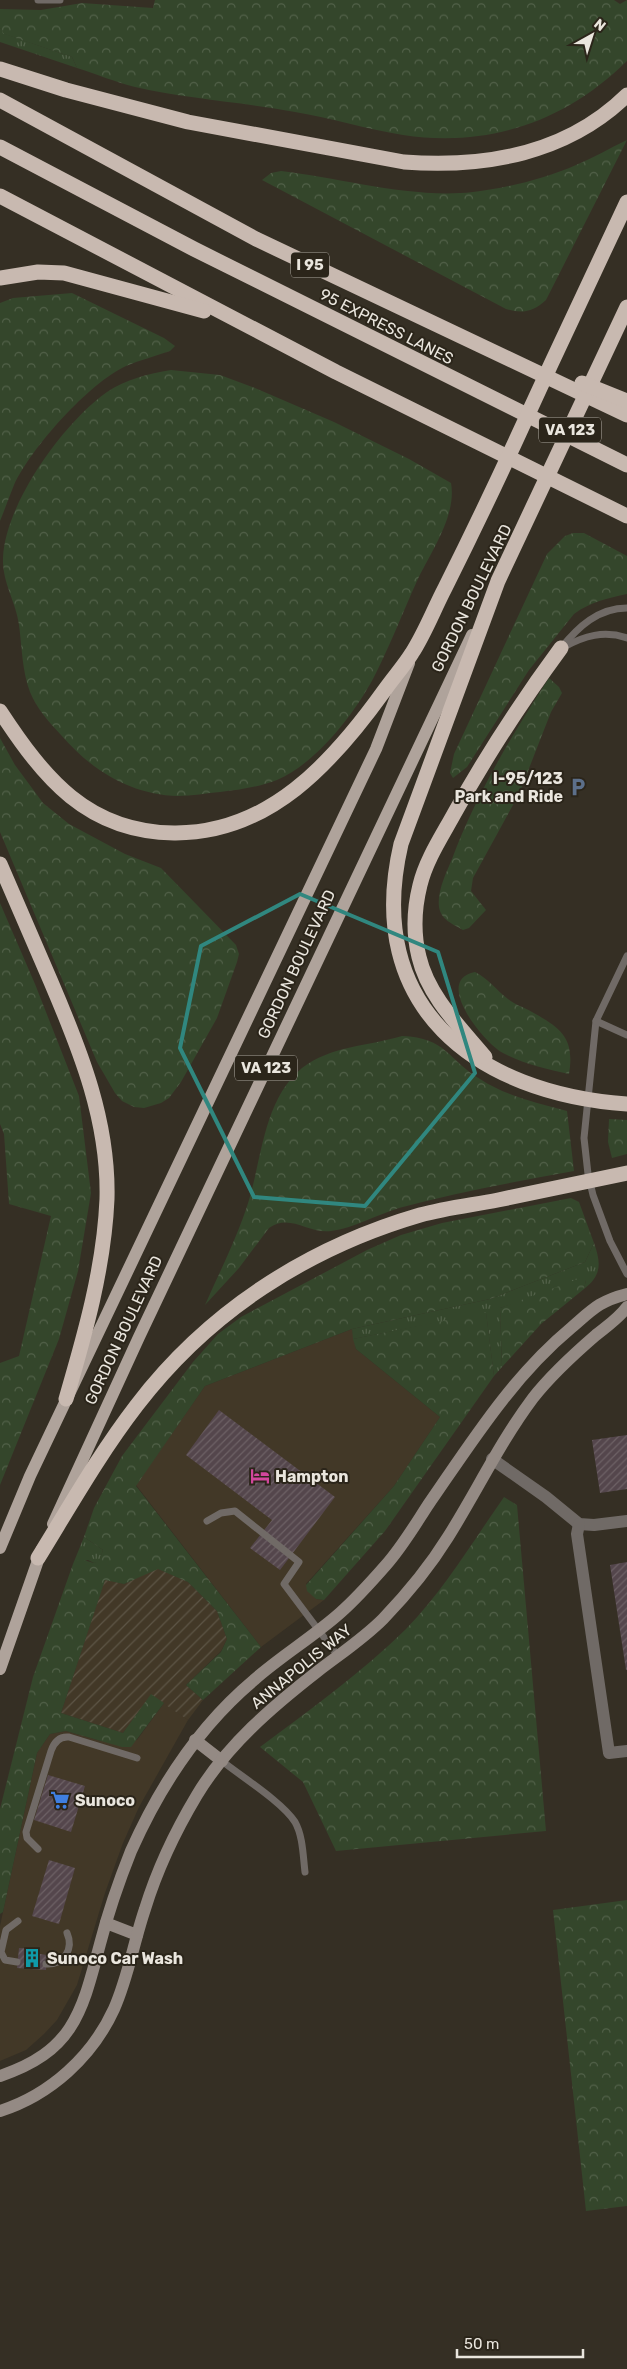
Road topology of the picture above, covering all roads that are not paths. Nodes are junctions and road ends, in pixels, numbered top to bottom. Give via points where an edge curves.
1 (38, 0) edge
2 (60, 0) edge
3 (0, 69) edge
4 (627, 95) edge
5 (0, 100) edge
6 (0, 147) edge
7 (0, 196) edge
8 (627, 202) edge
9 (0, 278) edge
10 (625, 313) edge
11 (416, 316) junction
12 (235, 320) junction
13 (627, 401) edge
14 (627, 415) edge
15 (627, 465) edge
16 (627, 516) edge
17 (498, 581) junction
18 (627, 608) edge
19 (627, 638) edge
20 (561, 648) junction
21 (412, 653) junction
22 (0, 711) edge
23 (0, 864) edge
24 (627, 956) edge
25 (596, 1021) junction
26 (627, 1035) edge
27 (496, 1069) junction
28 (626, 1104) edge
29 (627, 1173) edge
30 (627, 1274) edge
31 (627, 1294) edge
32 (627, 1308) edge
33 (66, 1399) junction
34 (492, 1459) junction
35 (627, 1520) edge
36 (206, 1521) dead end
37 (579, 1524) junction
38 (0, 1548) edge
39 (38, 1558) junction
40 (318, 1630) junction
41 (338, 1656) junction
42 (0, 1669) edge
43 (196, 1740) junction
44 (627, 1751) edge
45 (137, 1758) dead end
46 (222, 1761) junction
47 (38, 1849) dead end
48 (305, 1872) dead end
49 (18, 1921) dead end
50 (106, 1923) junction
51 (67, 1933) dead end
52 (137, 1935) junction
53 (17, 1962) dead end
54 (46, 1964) dead end
55 (0, 2076) edge
56 (0, 2110) edge

1 - 2 lane
3 - 4 highway via 188,122 404,162 439,165 502,159 535,150 592,124
5 - 11 highway, I 95 via 256,239
6 - 15 highway, 95 EXPRESS LANES via 194,249
7 - 12 highway
8 - 21 highway, GORDON BOULEVARD / VA 123 via 478,521
9 - 12 highway via 38,272 64,273
10 - 17 highway, GORDON BOULEVARD / VA 123
11 - 13 highway
11 - 14 highway, I 95
12 - 16 highway
17 - 27 highway via 401,844 392,899 398,949 406,975 419,1000 447,1037
17 - 39 main road, GORDON BOULEVARD / VA 123 via 138,1337
18 - 20 lane via 589,619 572,633
19 - 20 lane via 598,634
20 - 27 highway via 492,748 434,850 420,884 414,924 419,957 427,980 440,1003
21 - 22 highway via 341,746 283,800 240,822 188,833 135,829 86,809 46,776
21 - 33 main road, GORDON BOULEVARD / VA 123 via 368,766
23 - 33 highway via 80,1048 102,1134 106,1174 105,1228 84,1339
24 - 25 lane
25 - 26 lane
25 - 30 lane via 584,1138 586,1165 604,1225
27 - 28 highway via 536,1088 577,1098
29 - 39 highway via 422,1215 378,1228 335,1246 247,1297 186,1348 137,1404
31 - 40 street, ANNAPOLIS WAY via 600,1303 552,1343 523,1374 390,1561 362,1592
32 - 34 street, ANNAPOLIS WAY via 547,1382
33 - 38 main road, GORDON BOULEVARD / VA 123
34 - 37 street via 535,1488
34 - 41 street, ANNAPOLIS WAY via 448,1537 424,1571 364,1637
35 - 37 street
36 - 40 lane via 221,1513 235,1512 299,1562 284,1584
37 - 44 street via 577,1534 610,1753
39 - 42 main road, GORDON BOULEVARD / VA 123
40 - 41 lane
40 - 43 street, ANNAPOLIS WAY via 253,1680
41 - 46 street, ANNAPOLIS WAY via 270,1709
43 - 46 street
43 - 50 street, ANNAPOLIS WAY via 147,1814
45 - 47 lane via 69,1737 59,1739 51,1751 26,1832 27,1838
46 - 48 lane via 294,1822 300,1835
46 - 52 street, ANNAPOLIS WAY via 183,1820 165,1858
49 - 53 lane via 6,1930 1,1952 5,1960
50 - 52 street
50 - 55 street, ANNAPOLIS WAY via 89,1990 69,2030 39,2059
51 - 54 lane via 69,1943 64,1959
52 - 56 street, ANNAPOLIS WAY via 115,2007 87,2052 68,2072 39,2094

